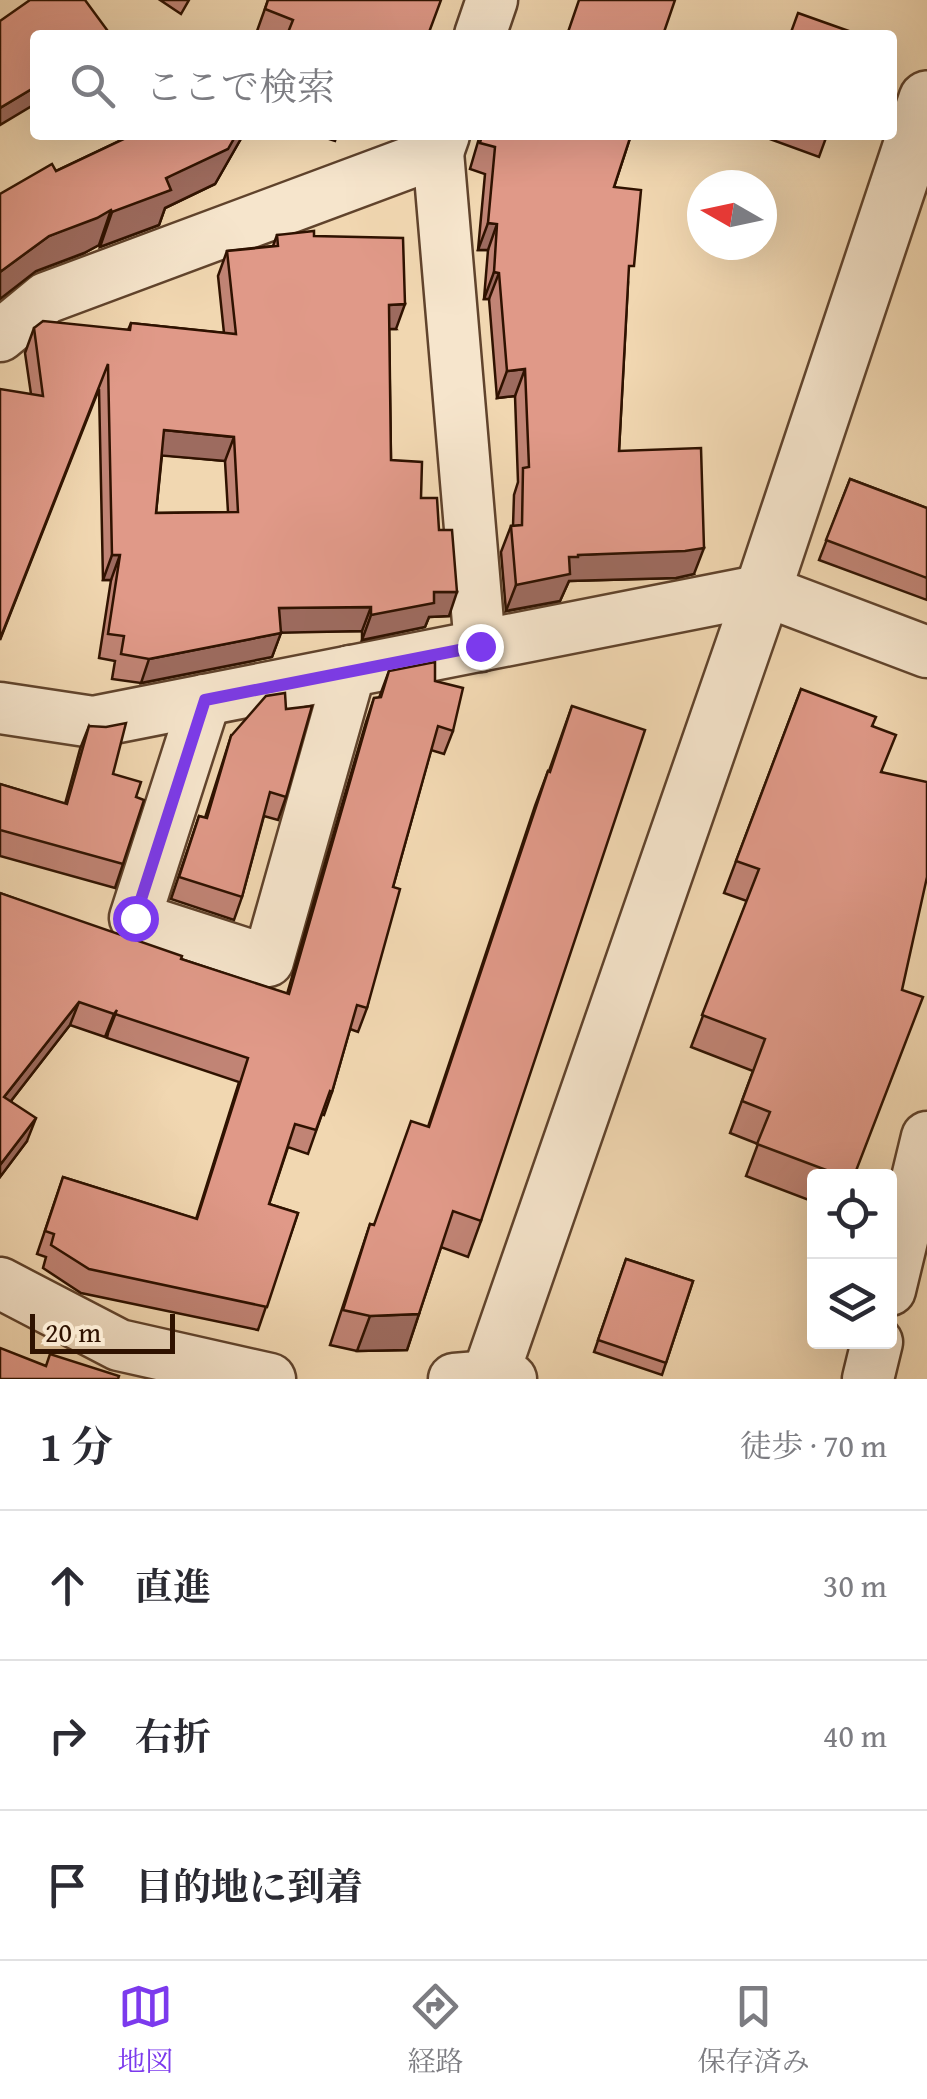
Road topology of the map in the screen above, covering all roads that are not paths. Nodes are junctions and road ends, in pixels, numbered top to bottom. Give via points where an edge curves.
1 (492, 0) edge
2 (482, 30) edge
3 (927, 99) edge
4 (442, 144) edge
5 (0, 336) edge
6 (763, 590) junction
7 (480, 646) junction
8 (927, 652) edge
9 (350, 671) junction
10 (205, 700) junction
11 (0, 708) edge
12 (927, 1137) edge
13 (897, 1261) edge
14 (0, 1283) edge
15 (875, 1349) edge
16 (486, 1378) edge
17 (270, 1379) edge
18 (868, 1379) edge

1 - 2 street
3 - 6 street
4 - 5 street via 46,298
4 - 7 street
6 - 7 street
6 - 8 street
6 - 16 street
7 - 9 street
9 - 10 street
9 - 10 street via 268,961 135,918
10 - 11 street via 93,722
12 - 13 street
14 - 17 street via 119,1345
15 - 18 street

